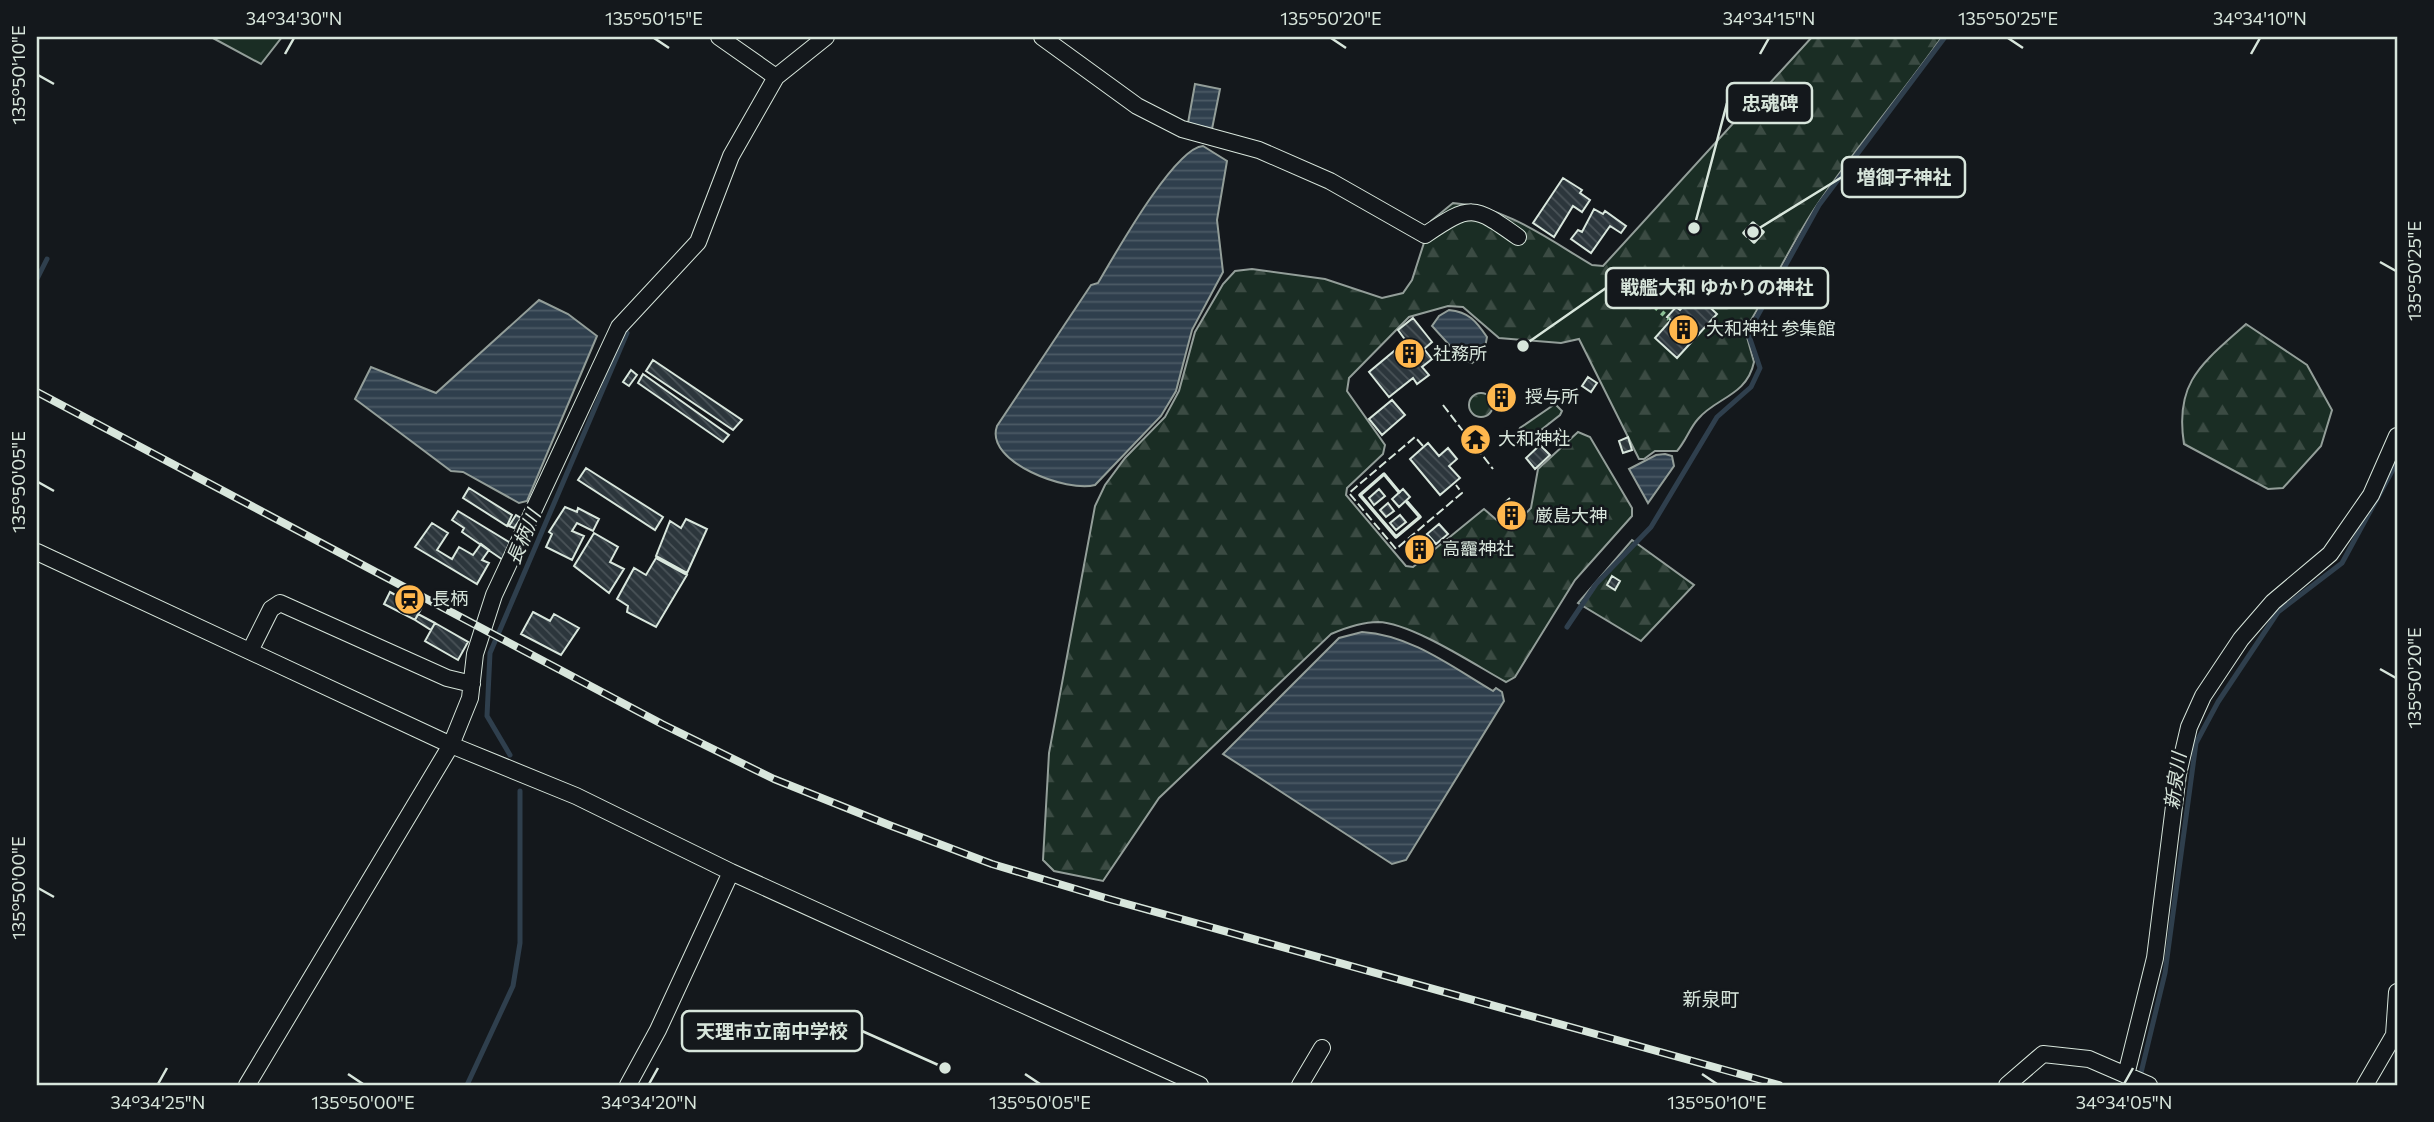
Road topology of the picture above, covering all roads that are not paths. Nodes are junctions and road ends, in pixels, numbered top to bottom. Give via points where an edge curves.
1 (719, 37) edge
2 (827, 37) edge
3 (1042, 37) edge
4 (776, 77) junction
5 (1518, 237) dead end
6 (2397, 436) edge
7 (37, 552) edge
8 (250, 651) junction
9 (472, 684) junction
10 (451, 745) junction
11 (731, 872) junction
12 (2397, 992) edge
13 (1322, 1048) dead end
14 (2126, 1075) junction
15 (247, 1085) edge
16 (628, 1085) edge
17 (1200, 1085) edge
18 (1300, 1085) edge
19 (2007, 1085) edge
20 (2148, 1085) edge
21 (2365, 1085) edge

1 - 4 street
2 - 4 street
3 - 5 street via 1137,106 1182,129 1259,150 1330,181 1424,235 1460,212 1485,214
4 - 9 street via 731,156 698,242 619,327 494,595 475,654
6 - 14 street via 2371,495 2330,554 2273,602 2241,639 2203,696 2189,727 2178,774 2155,958
7 - 8 street
8 - 9 street via 271,609 281,603 447,678
8 - 10 street
9 - 10 street
10 - 11 street via 576,796
10 - 15 street
11 - 16 street
11 - 17 street
12 - 21 street via 2394,1035
13 - 18 street
14 - 19 street via 2089,1059 2043,1054
14 - 20 street

